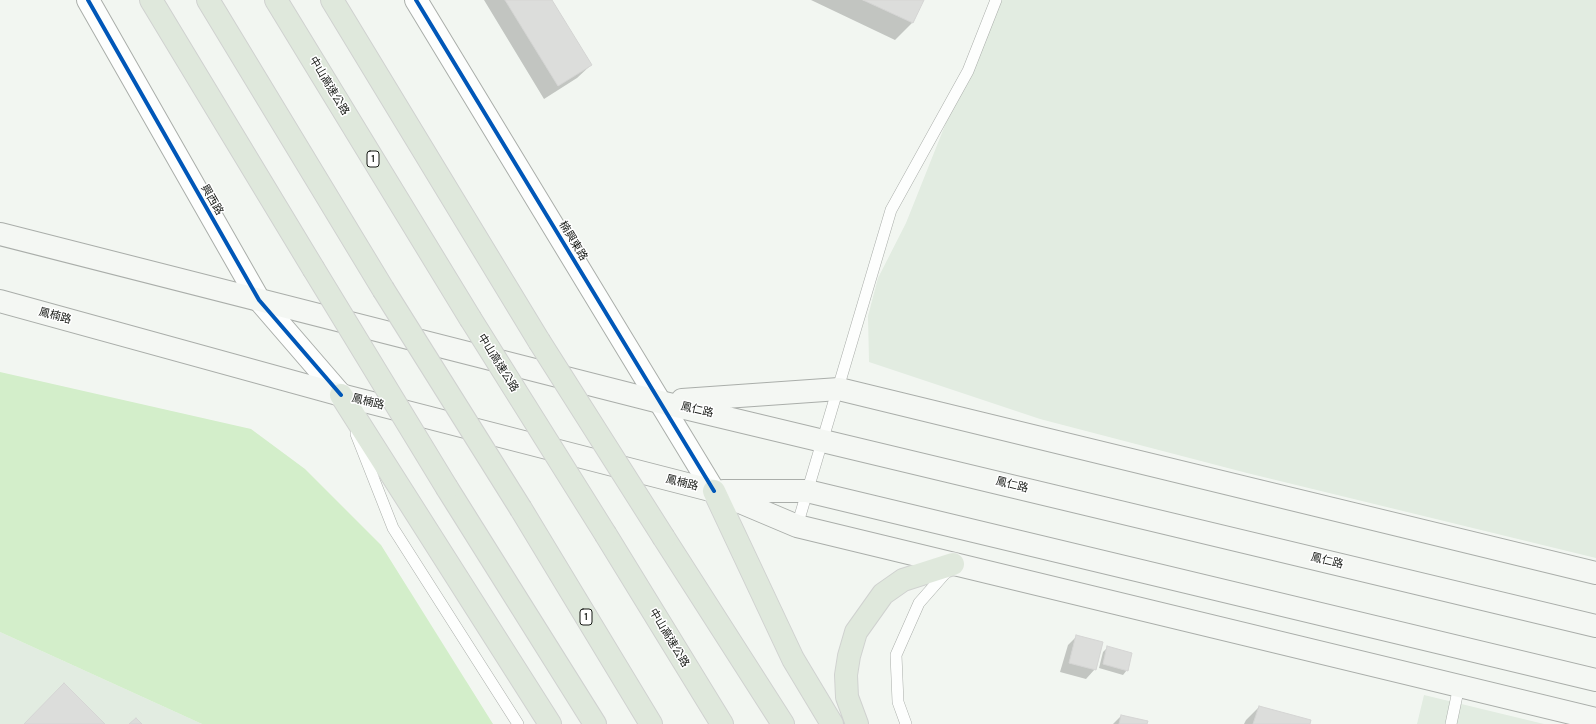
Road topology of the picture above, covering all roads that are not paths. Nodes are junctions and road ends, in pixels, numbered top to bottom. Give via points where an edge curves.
1 (88, 0) edge
2 (151, 0) edge
3 (208, 0) edge
4 (276, 0) edge
5 (332, 0) edge
6 (416, 0) edge
7 (996, 0) edge
8 (0, 234) edge
9 (259, 300) junction
10 (1, 303) edge
11 (839, 389) junction
12 (341, 395) junction
13 (660, 402) junction
14 (824, 440) junction
15 (714, 491) junction
16 (807, 491) junction
17 (797, 526) junction
18 (953, 564) junction
19 (1596, 573) edge
20 (1596, 626) edge
21 (1596, 680) edge
22 (1458, 686) junction
23 (1596, 719) edge
24 (518, 724) edge
25 (550, 724) edge
26 (595, 724) edge
27 (651, 724) edge
28 (722, 724) edge
29 (783, 724) edge
30 (832, 724) edge
31 (857, 724) edge
32 (906, 724) edge
33 (1451, 724) edge

1 - 9 street, 興西路
2 - 26 highway, bridge via 447,488
3 - 27 highway, 1, bridge
4 - 28 highway, 中山高速公路 / 1, bridge
5 - 29 highway, bridge via 539,341
6 - 13 street, 楠興東路
7 - 11 lane via 968,71 891,210
8 - 9 main road
9 - 12 street, 興西路
9 - 13 main road
10 - 12 main road, 鳳楠路
11 - 13 main road, 鳳仁路
11 - 14 lane
11 - 19 main road, 鳳仁路
12 - 15 main road, 鳳楠路
12 - 24 lane via 393,528
12 - 25 highway
13 - 14 main road, 鳳仁路
13 - 15 street, 楠興東路
14 - 16 lane
14 - 20 main road, 鳳仁路
15 - 16 main road
15 - 17 main road
15 - 30 highway via 793,659
16 - 17 lane
16 - 21 main road
17 - 18 main road
18 - 22 main road
18 - 31 highway via 903,580 883,594 856,632 846,675 847,697
18 - 32 lane via 919,603 896,655 898,702
22 - 23 main road
22 - 33 lane

